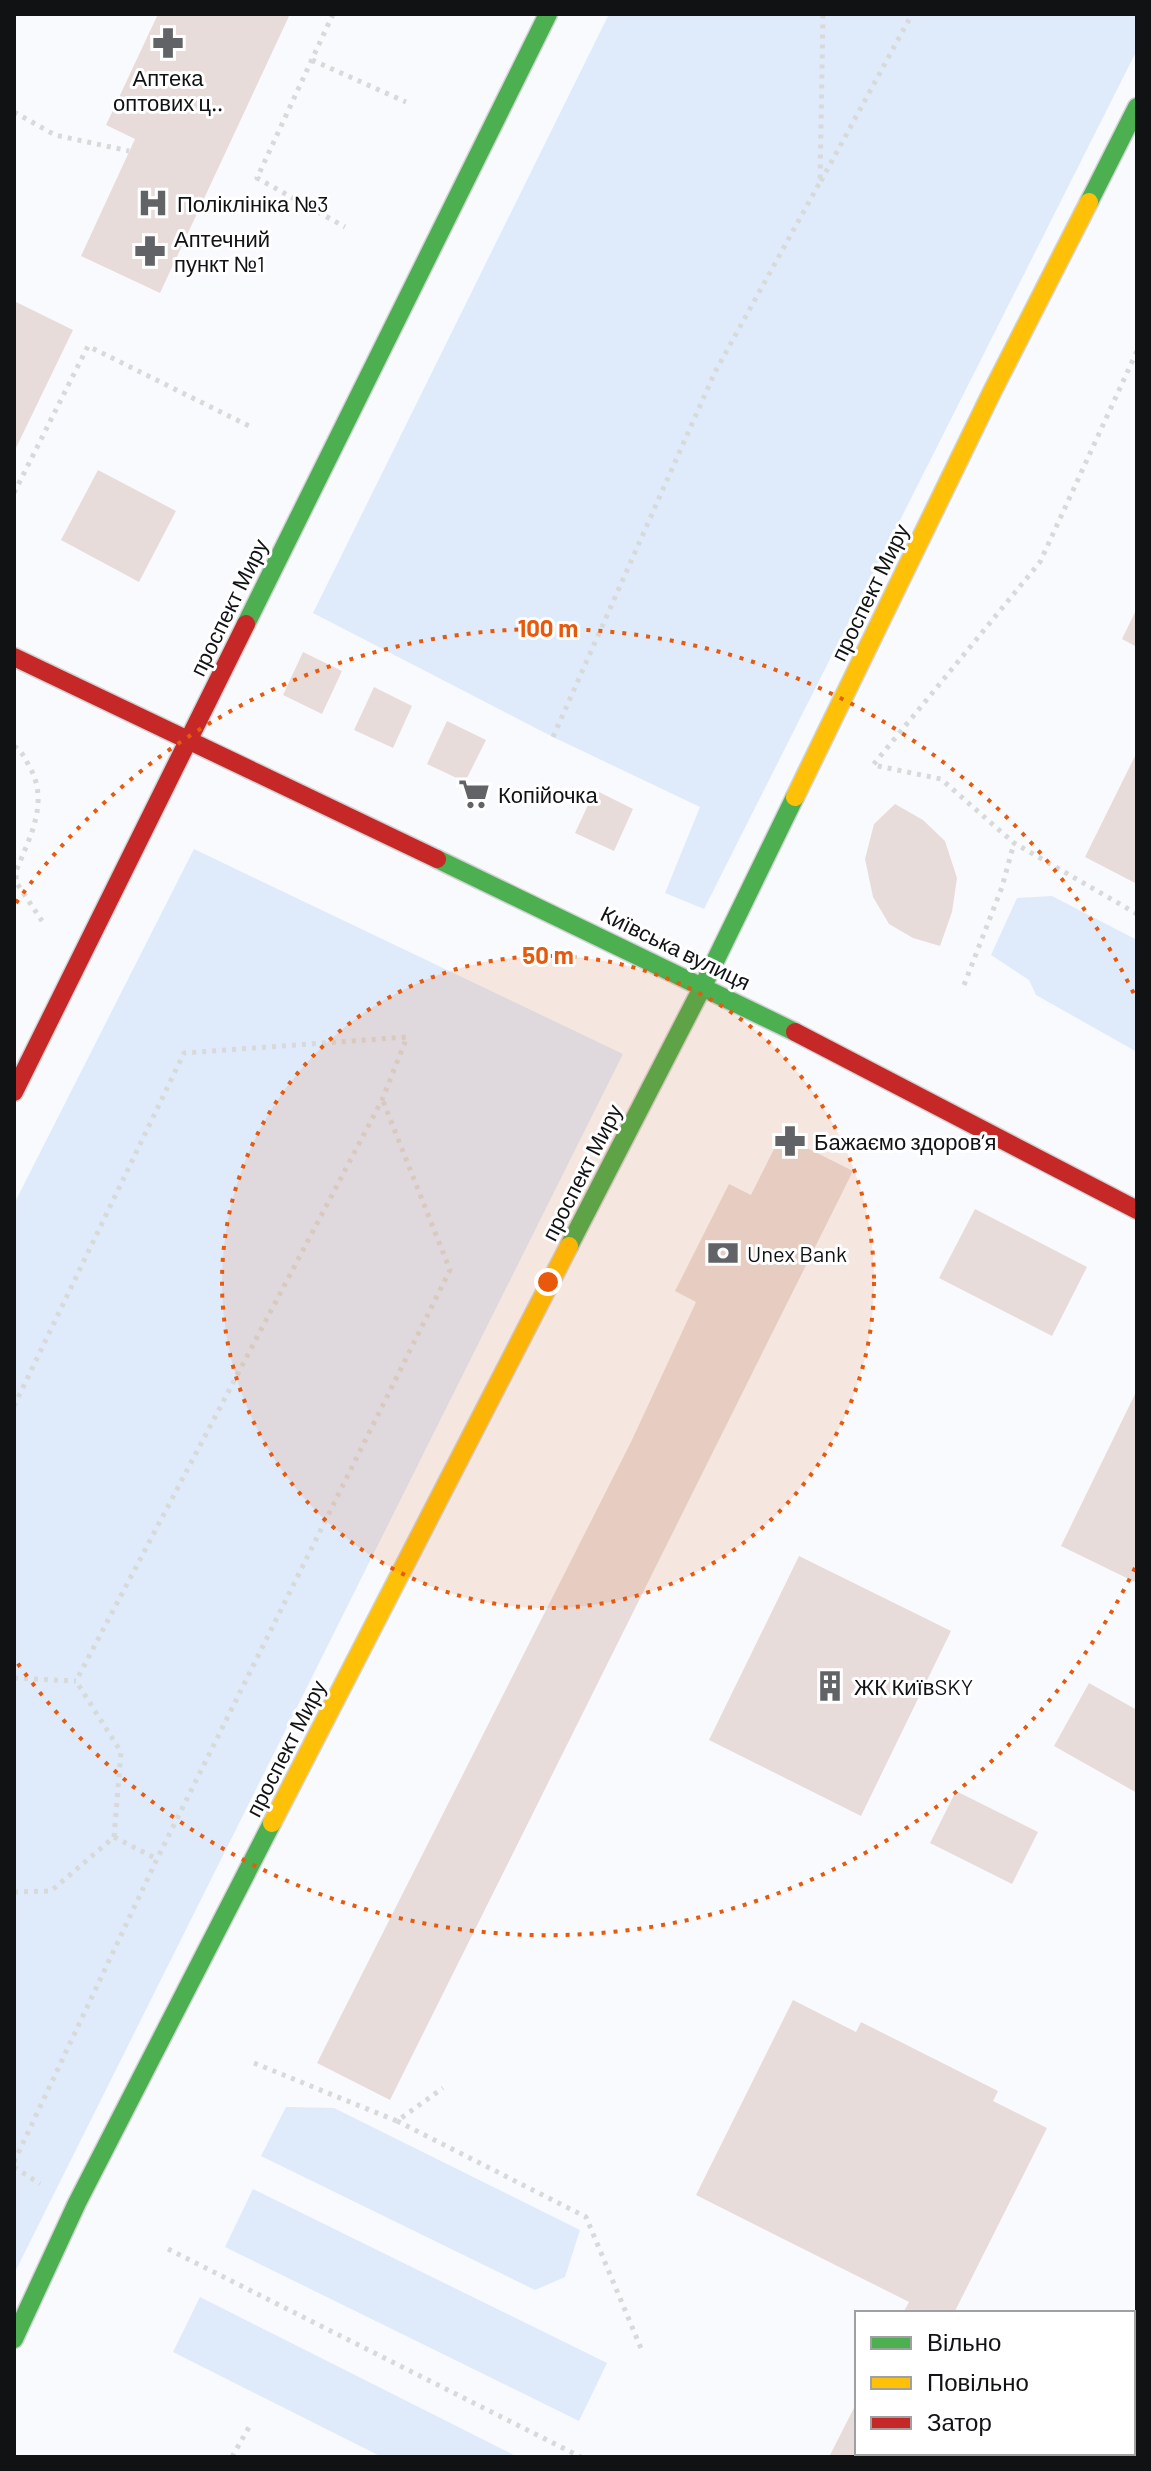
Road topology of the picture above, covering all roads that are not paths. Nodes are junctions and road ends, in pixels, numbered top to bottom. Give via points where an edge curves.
1 (548, 14) edge
2 (1137, 107) edge
3 (14, 657) edge
4 (188, 742) junction
5 (703, 986) junction
6 (14, 1092) edge
7 (1137, 1210) edge
8 (14, 2339) edge

1 - 4 main road, проспект Миру
2 - 5 main road, проспект Миру
3 - 4 main road, Київська вулиця
4 - 5 main road, Київська вулиця
4 - 6 main road, проспект Миру
5 - 7 main road, Київська вулиця
5 - 8 main road, проспект Миру via 77,2203

